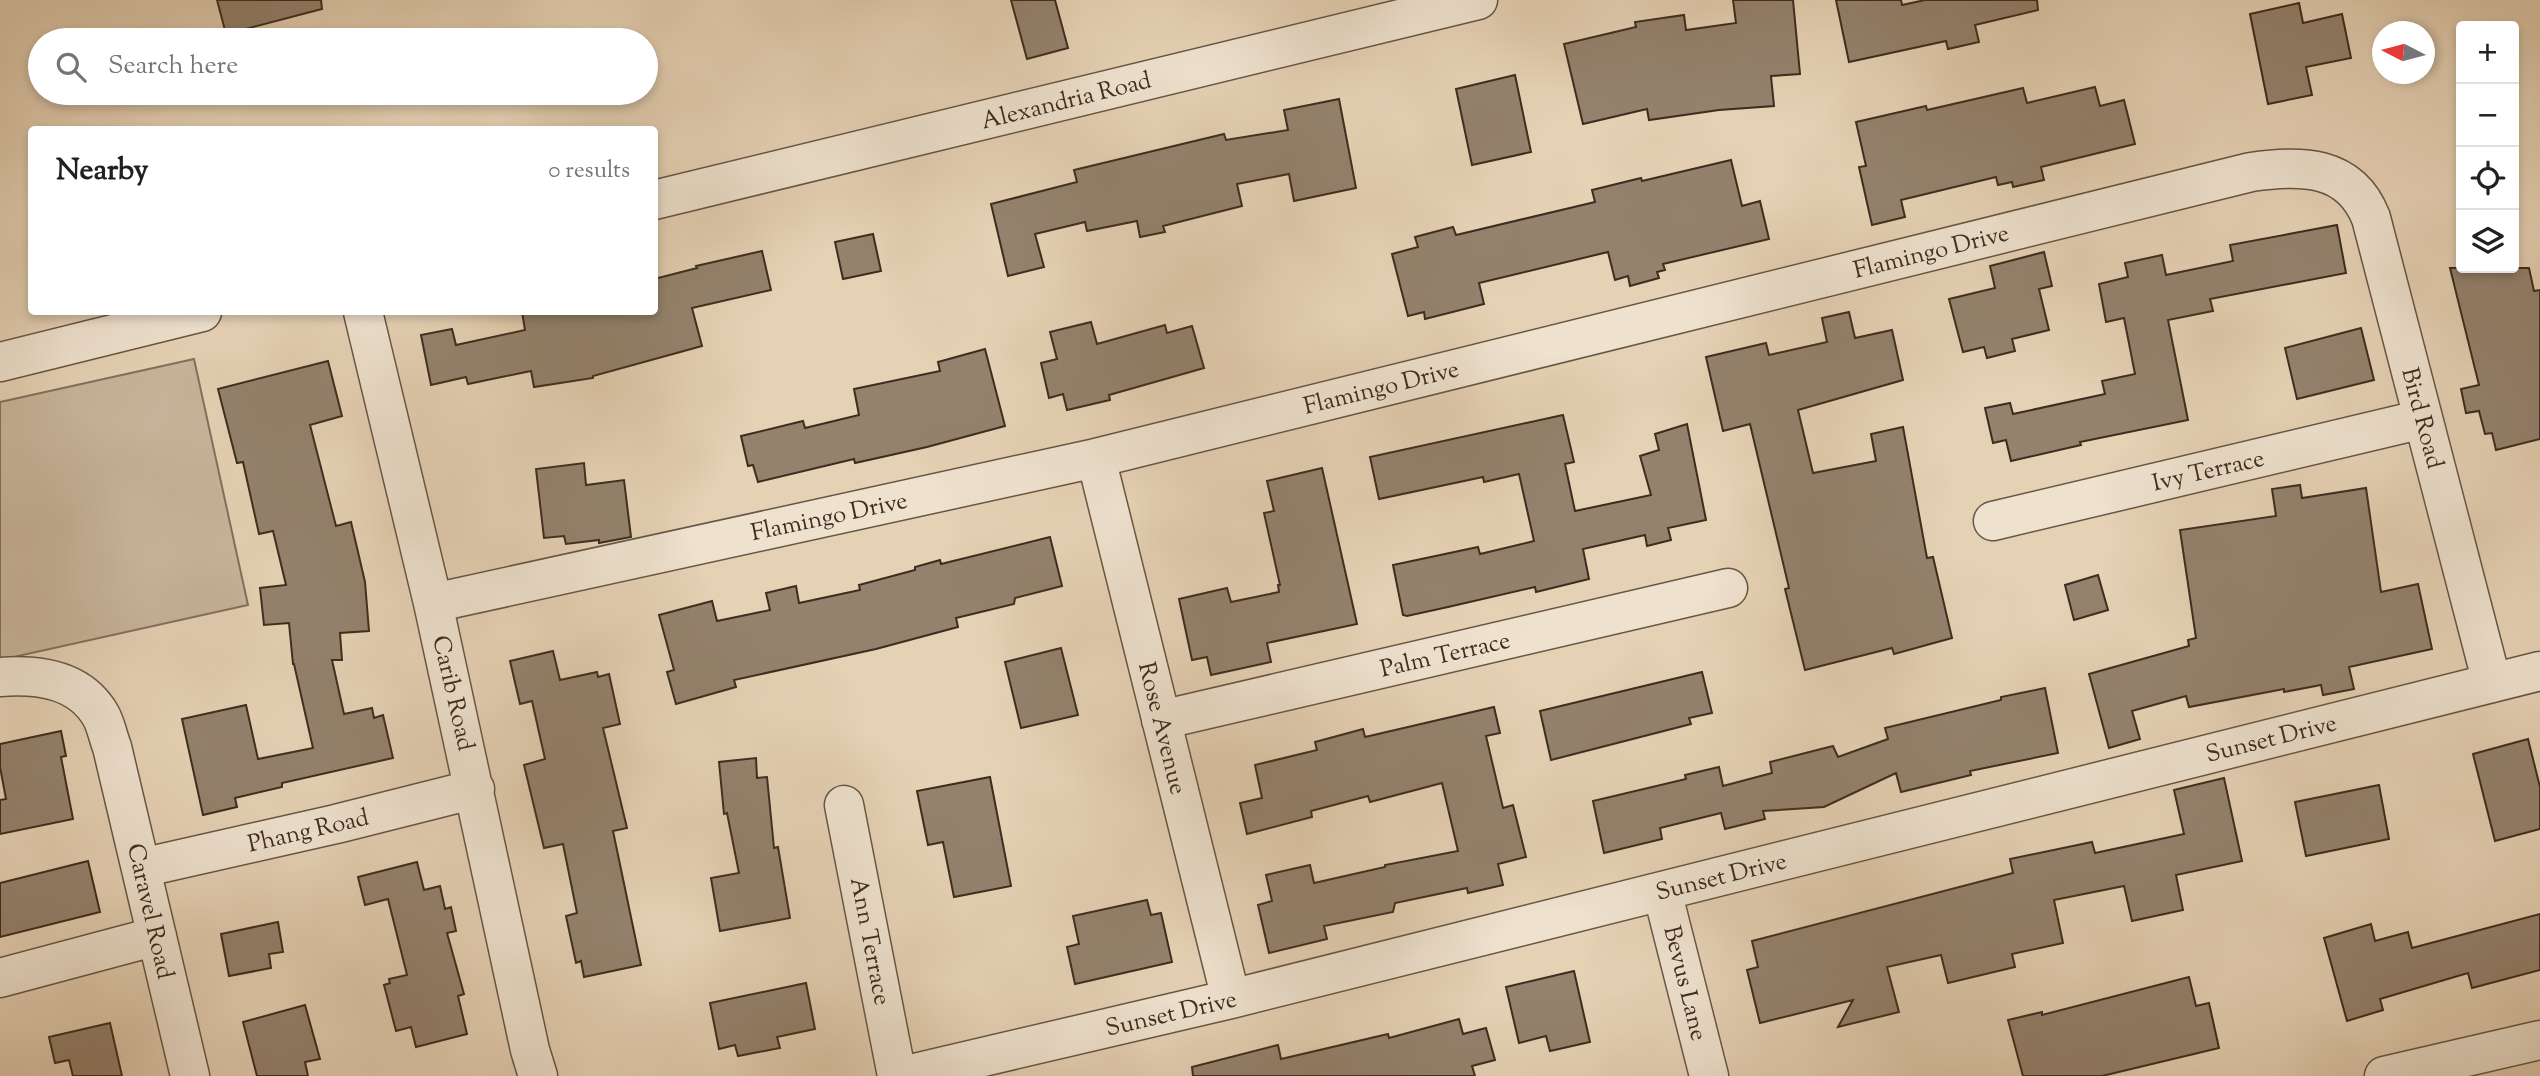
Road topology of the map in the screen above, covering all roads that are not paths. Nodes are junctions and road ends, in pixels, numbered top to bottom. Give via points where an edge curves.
1 (1478, 0) edge
2 (2326, 173) joint
3 (658, 199) edge
4 (190, 315) edge
5 (364, 315) edge
6 (0, 362) edge
7 (2423, 419) junction
8 (1096, 458) junction
9 (1993, 521) dead end
10 (1728, 588) dead end
11 (433, 603) junction
12 (2540, 671) edge
13 (0, 677) edge
14 (2492, 683) junction
15 (1161, 720) junction
16 (475, 789) junction
17 (844, 805) dead end
18 (141, 868) junction
19 (1662, 891) junction
20 (157, 936) junction
21 (0, 978) edge
22 (1231, 999) junction
23 (2540, 1040) edge
24 (190, 1076) edge
25 (538, 1076) edge
26 (899, 1076) edge
27 (1709, 1076) edge
28 (2384, 1076) edge

1 - 3 street, Alexandria Road
2 - 7 street, Bird Road via 2353,188 2365,203
2 - 8 street, Flamingo Drive via 2295,168 2251,172
4 - 6 street
5 - 11 street, Carib Road
7 - 9 street, Ivy Terrace
7 - 14 street, Bird Road
8 - 11 street, Flamingo Drive
8 - 15 street, Rose Avenue
10 - 15 street, Palm Terrace
11 - 16 street, Carib Road
12 - 14 street, Sunset Drive
13 - 18 street, Caravel Road via 44,676 86,697 101,716
14 - 19 street, Sunset Drive
15 - 22 street, Rose Avenue
16 - 18 street, Phang Road
16 - 25 street, Carib Road
17 - 26 street, Ann Terrace
18 - 20 street, Caravel Road
19 - 22 street, Sunset Drive
19 - 27 street, Bevus Lane
20 - 21 street
20 - 24 street, Caravel Road
22 - 26 street, Sunset Drive
23 - 28 street

